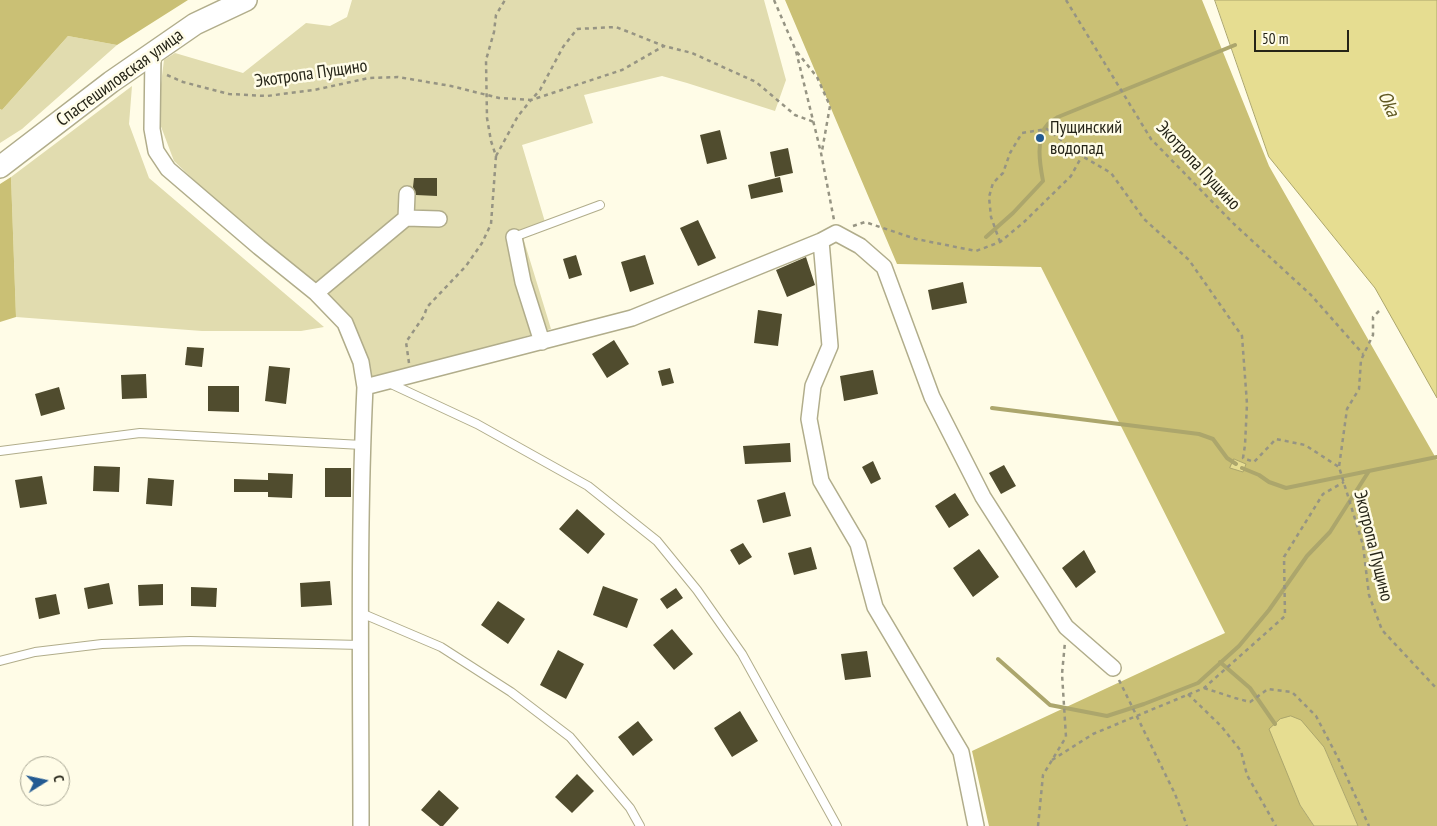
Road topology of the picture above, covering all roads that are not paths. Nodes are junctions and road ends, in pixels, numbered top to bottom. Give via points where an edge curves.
1 (246, 0) edge
2 (152, 53) junction
3 (0, 167) edge
4 (407, 194) dead end
5 (600, 204) dead end
6 (406, 218) junction
7 (439, 219) dead end
8 (514, 237) joint
9 (821, 241) junction
10 (316, 293) junction
11 (542, 342) junction
12 (388, 382) junction
13 (365, 387) junction
14 (362, 445) junction
15 (0, 451) edge
16 (360, 613) junction
17 (361, 645) junction
18 (0, 661) edge
19 (1113, 668) road end
20 (361, 826) edge
21 (640, 826) edge
22 (837, 826) edge
23 (976, 826) edge

1 - 2 street, Спастешиловская улица via 195,24
2 - 3 street, Спастешиловская улица
2 - 10 street via 152,129 156,151 168,169
4 - 6 street
5 - 8 lane
6 - 7 street
6 - 10 street
8 - 11 street via 523,282
9 - 11 street via 632,318
9 - 19 street via 836,233 860,246 884,266 932,397 983,497 1066,626
9 - 23 street via 830,346 813,386 809,419 822,481 858,544 875,607 961,752
10 - 13 street via 345,323 361,362
11 - 12 street
12 - 13 street
12 - 22 lane via 477,424 588,486 657,541 697,590 742,654
13 - 14 street
14 - 15 lane via 140,433
14 - 16 street
16 - 17 street
16 - 21 lane via 441,647 548,720 570,737 630,808
17 - 18 lane via 190,641 102,644 35,652
17 - 20 street

